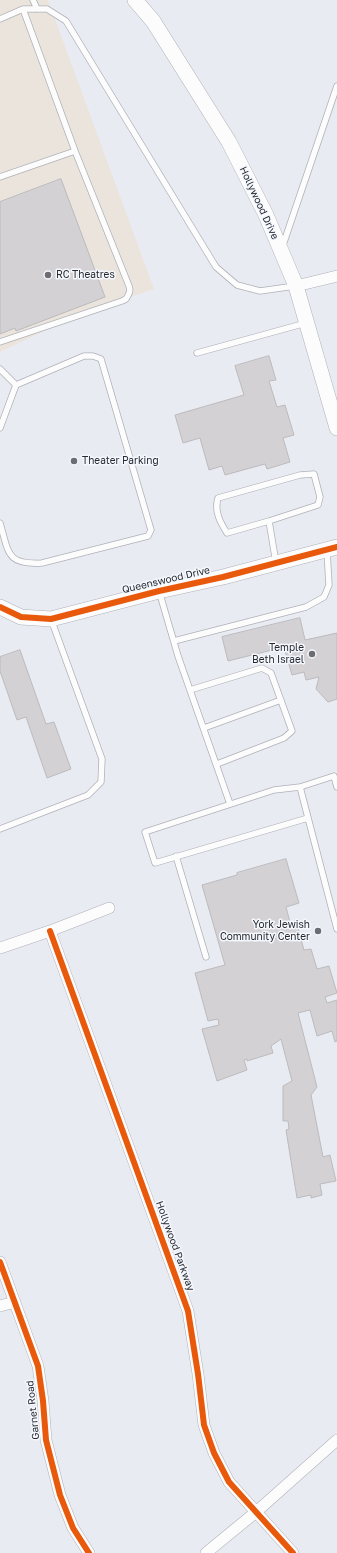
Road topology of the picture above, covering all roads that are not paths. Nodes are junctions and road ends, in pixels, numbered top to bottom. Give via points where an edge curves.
1 (33, 0) edge
2 (135, 0) edge
3 (23, 9) junction
4 (37, 9) junction
5 (0, 19) edge
6 (337, 86) edge
7 (75, 151) junction
8 (0, 177) edge
9 (281, 250) junction
10 (337, 276) edge
11 (296, 286) junction
12 (306, 322) junction
13 (0, 342) edge
14 (197, 353) dead end
15 (0, 369) edge
16 (16, 385) junction
17 (0, 428) edge
18 (337, 428) edge
19 (269, 521) junction
20 (0, 523) edge
21 (332, 548) edge
22 (276, 563) junction
23 (159, 590) junction
24 (0, 608) edge
25 (51, 619) junction
26 (174, 641) junction
27 (190, 690) junction
28 (281, 700) junction
29 (204, 728) junction
30 (216, 764) junction
31 (336, 776) edge
32 (300, 787) junction
33 (337, 787) edge
34 (230, 804) junction
35 (308, 818) junction
36 (0, 828) edge
37 (176, 856) junction
38 (109, 908) dead end
39 (337, 929) edge
40 (50, 931) junction
41 (0, 948) edge
42 (206, 957) dead end
43 (0, 1262) edge
44 (15, 1302) junction
45 (0, 1306) edge
46 (337, 1440) edge
47 (256, 1512) junction
48 (89, 1553) edge
49 (206, 1553) edge
50 (293, 1553) edge

1 - 4 lane
2 - 9 main road, Hollywood Drive via 153,21 229,142
3 - 4 lane
3 - 5 lane
3 - 7 lane
4 - 11 lane via 47,9 66,21 216,267 237,285 260,291
6 - 9 lane
7 - 8 lane
7 - 13 lane via 130,286 129,294 126,299
9 - 11 main road, Hollywood Drive
10 - 11 street
11 - 12 main road, Hollywood Drive
12 - 14 lane
12 - 18 main road, Hollywood Drive
15 - 16 lane
16 - 17 lane
16 - 20 lane via 84,356 101,359 151,530 148,536 42,563 28,564 9,555
19 - 19 lane via 318,505 320,497 314,474 300,475 218,498 216,507 221,524 227,533
19 - 22 lane
21 - 22 main road, Queenswood Drive
21 - 26 lane via 329,585 324,597 306,607
22 - 23 main road, Queenswood Drive
23 - 25 main road, Queenswood Drive
23 - 26 lane
24 - 25 main road, Queenswood Drive via 21,617
25 - 36 lane via 102,759 101,782 88,795
26 - 27 lane
27 - 28 lane via 262,668 271,673
27 - 29 lane
28 - 29 lane
28 - 30 lane via 292,731 284,738
29 - 30 lane
30 - 34 lane
31 - 32 lane
31 - 33 lane
32 - 34 lane via 274,790
32 - 35 lane
34 - 37 lane via 145,832 155,863
35 - 37 lane
35 - 39 lane
37 - 42 lane
38 - 40 street
40 - 41 street
40 - 47 street, Hollywood Parkway via 188,1311 204,1425 214,1453 229,1482
43 - 44 street, Garnet Road
44 - 45 street
44 - 48 street, Garnet Road via 38,1366 46,1440 54,1476 73,1528
46 - 47 street
47 - 49 street
47 - 50 street, Hollywood Parkway

